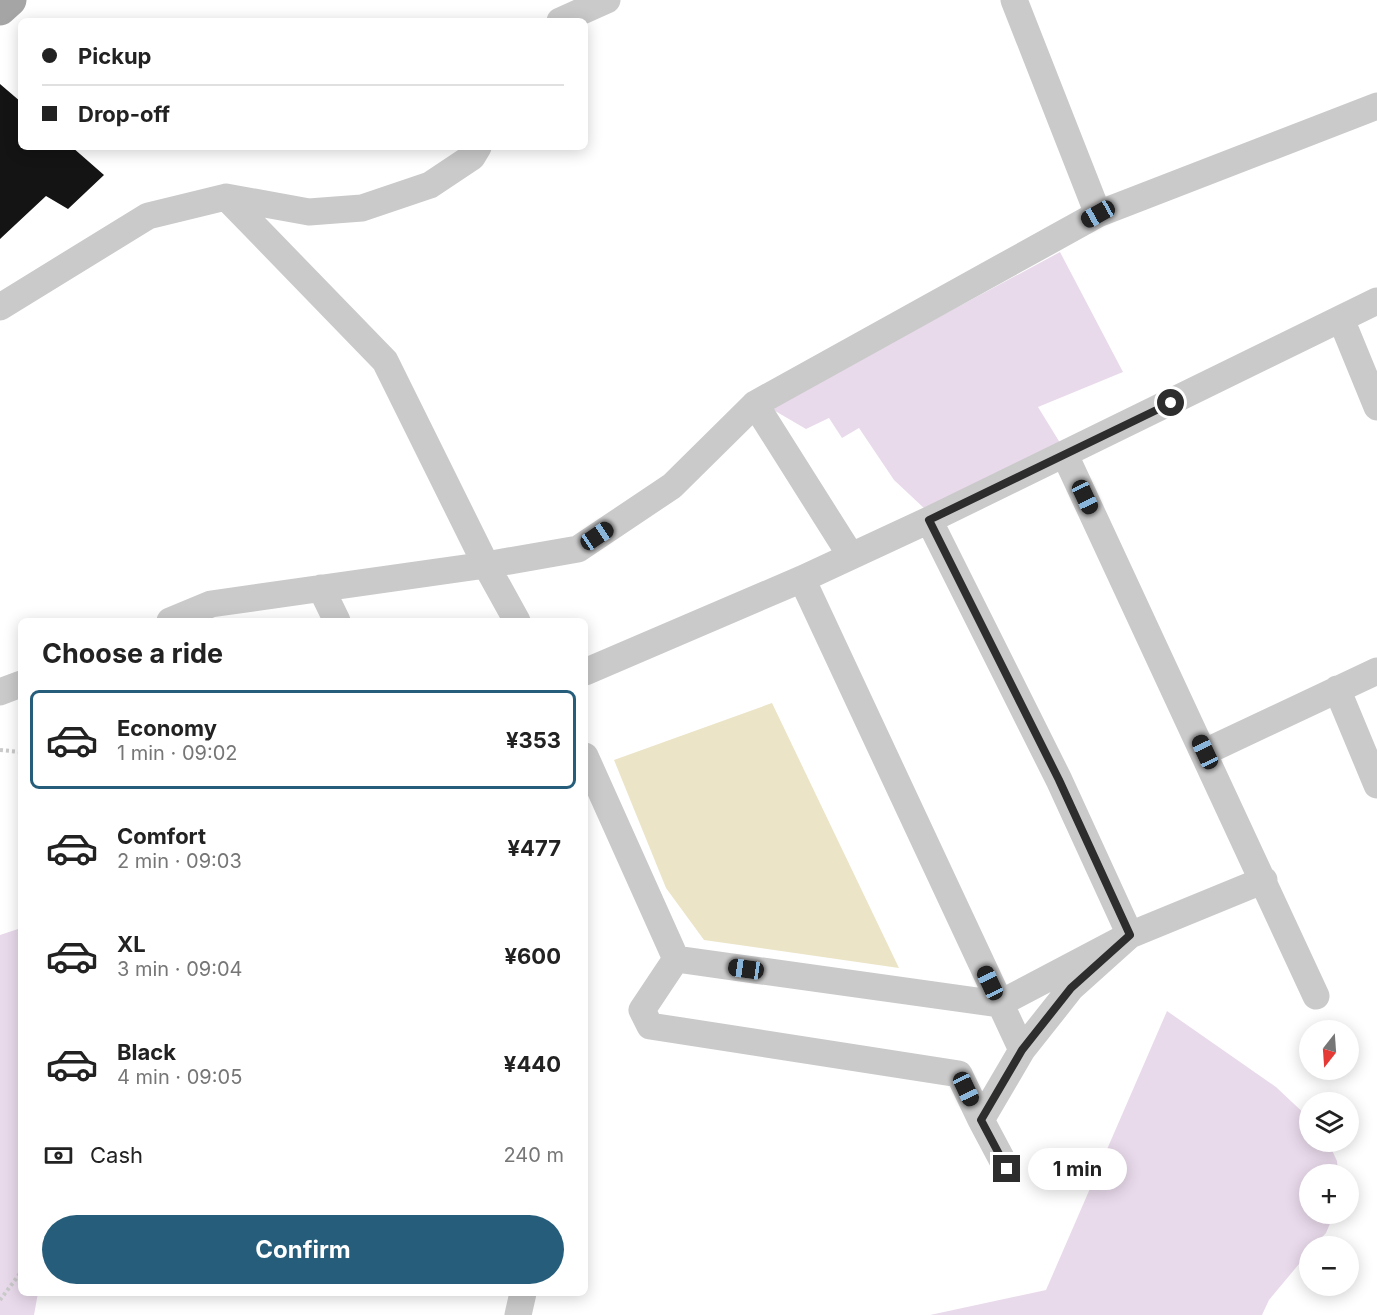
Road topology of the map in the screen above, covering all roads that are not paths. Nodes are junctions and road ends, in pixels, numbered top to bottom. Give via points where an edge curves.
1 (10, 0) edge
2 (607, 0) edge
3 (1014, 0) edge
4 (0, 9) edge
5 (567, 18) edge
6 (1377, 106) edge
7 (476, 150) edge
8 (226, 197) junction
9 (1098, 214) junction
10 (1377, 301) edge
11 (0, 307) edge
12 (1341, 319) junction
13 (754, 404) junction
14 (1377, 407) edge
15 (1065, 455) junction
16 (929, 520) junction
17 (851, 556) junction
18 (486, 565) junction
19 (801, 579) junction
20 (321, 588) junction
21 (177, 618) edge
22 (336, 618) edge
23 (515, 618) edge
24 (588, 671) edge
25 (1377, 671) edge
26 (18, 685) edge
27 (1337, 690) junction
28 (0, 692) edge
29 (1205, 752) junction
30 (588, 763) edge
31 (1377, 785) edge
32 (1264, 880) junction
33 (1130, 935) junction
34 (676, 959) junction
35 (1316, 996) dead end
36 (999, 1004) junction
37 (1022, 1050) junction
38 (981, 1120) junction
39 (1007, 1169) dead end
40 (523, 1296) edge
41 (518, 1315) edge

1 - 4 main road
2 - 5 street
3 - 9 street
6 - 9 street
7 - 8 street via 472,157 430,185 362,208 309,212
8 - 11 street via 148,216
8 - 18 street via 386,361
9 - 13 street
10 - 12 street
12 - 14 street
12 - 15 street
13 - 17 street
13 - 18 street via 672,486 578,549
15 - 16 street
15 - 29 street
16 - 17 street
16 - 33 street via 1059,780
17 - 19 street
18 - 20 street
18 - 23 street
19 - 24 street
19 - 36 street
20 - 21 street via 211,604
20 - 22 street
25 - 27 street
26 - 28 street
27 - 29 street
27 - 31 street
29 - 32 street
30 - 34 street
32 - 33 street
32 - 35 street
33 - 36 street
33 - 37 street via 1071,988
34 - 36 street
34 - 38 street via 642,1010 650,1026 959,1074
36 - 37 street
37 - 38 street
38 - 39 street
40 - 41 street

